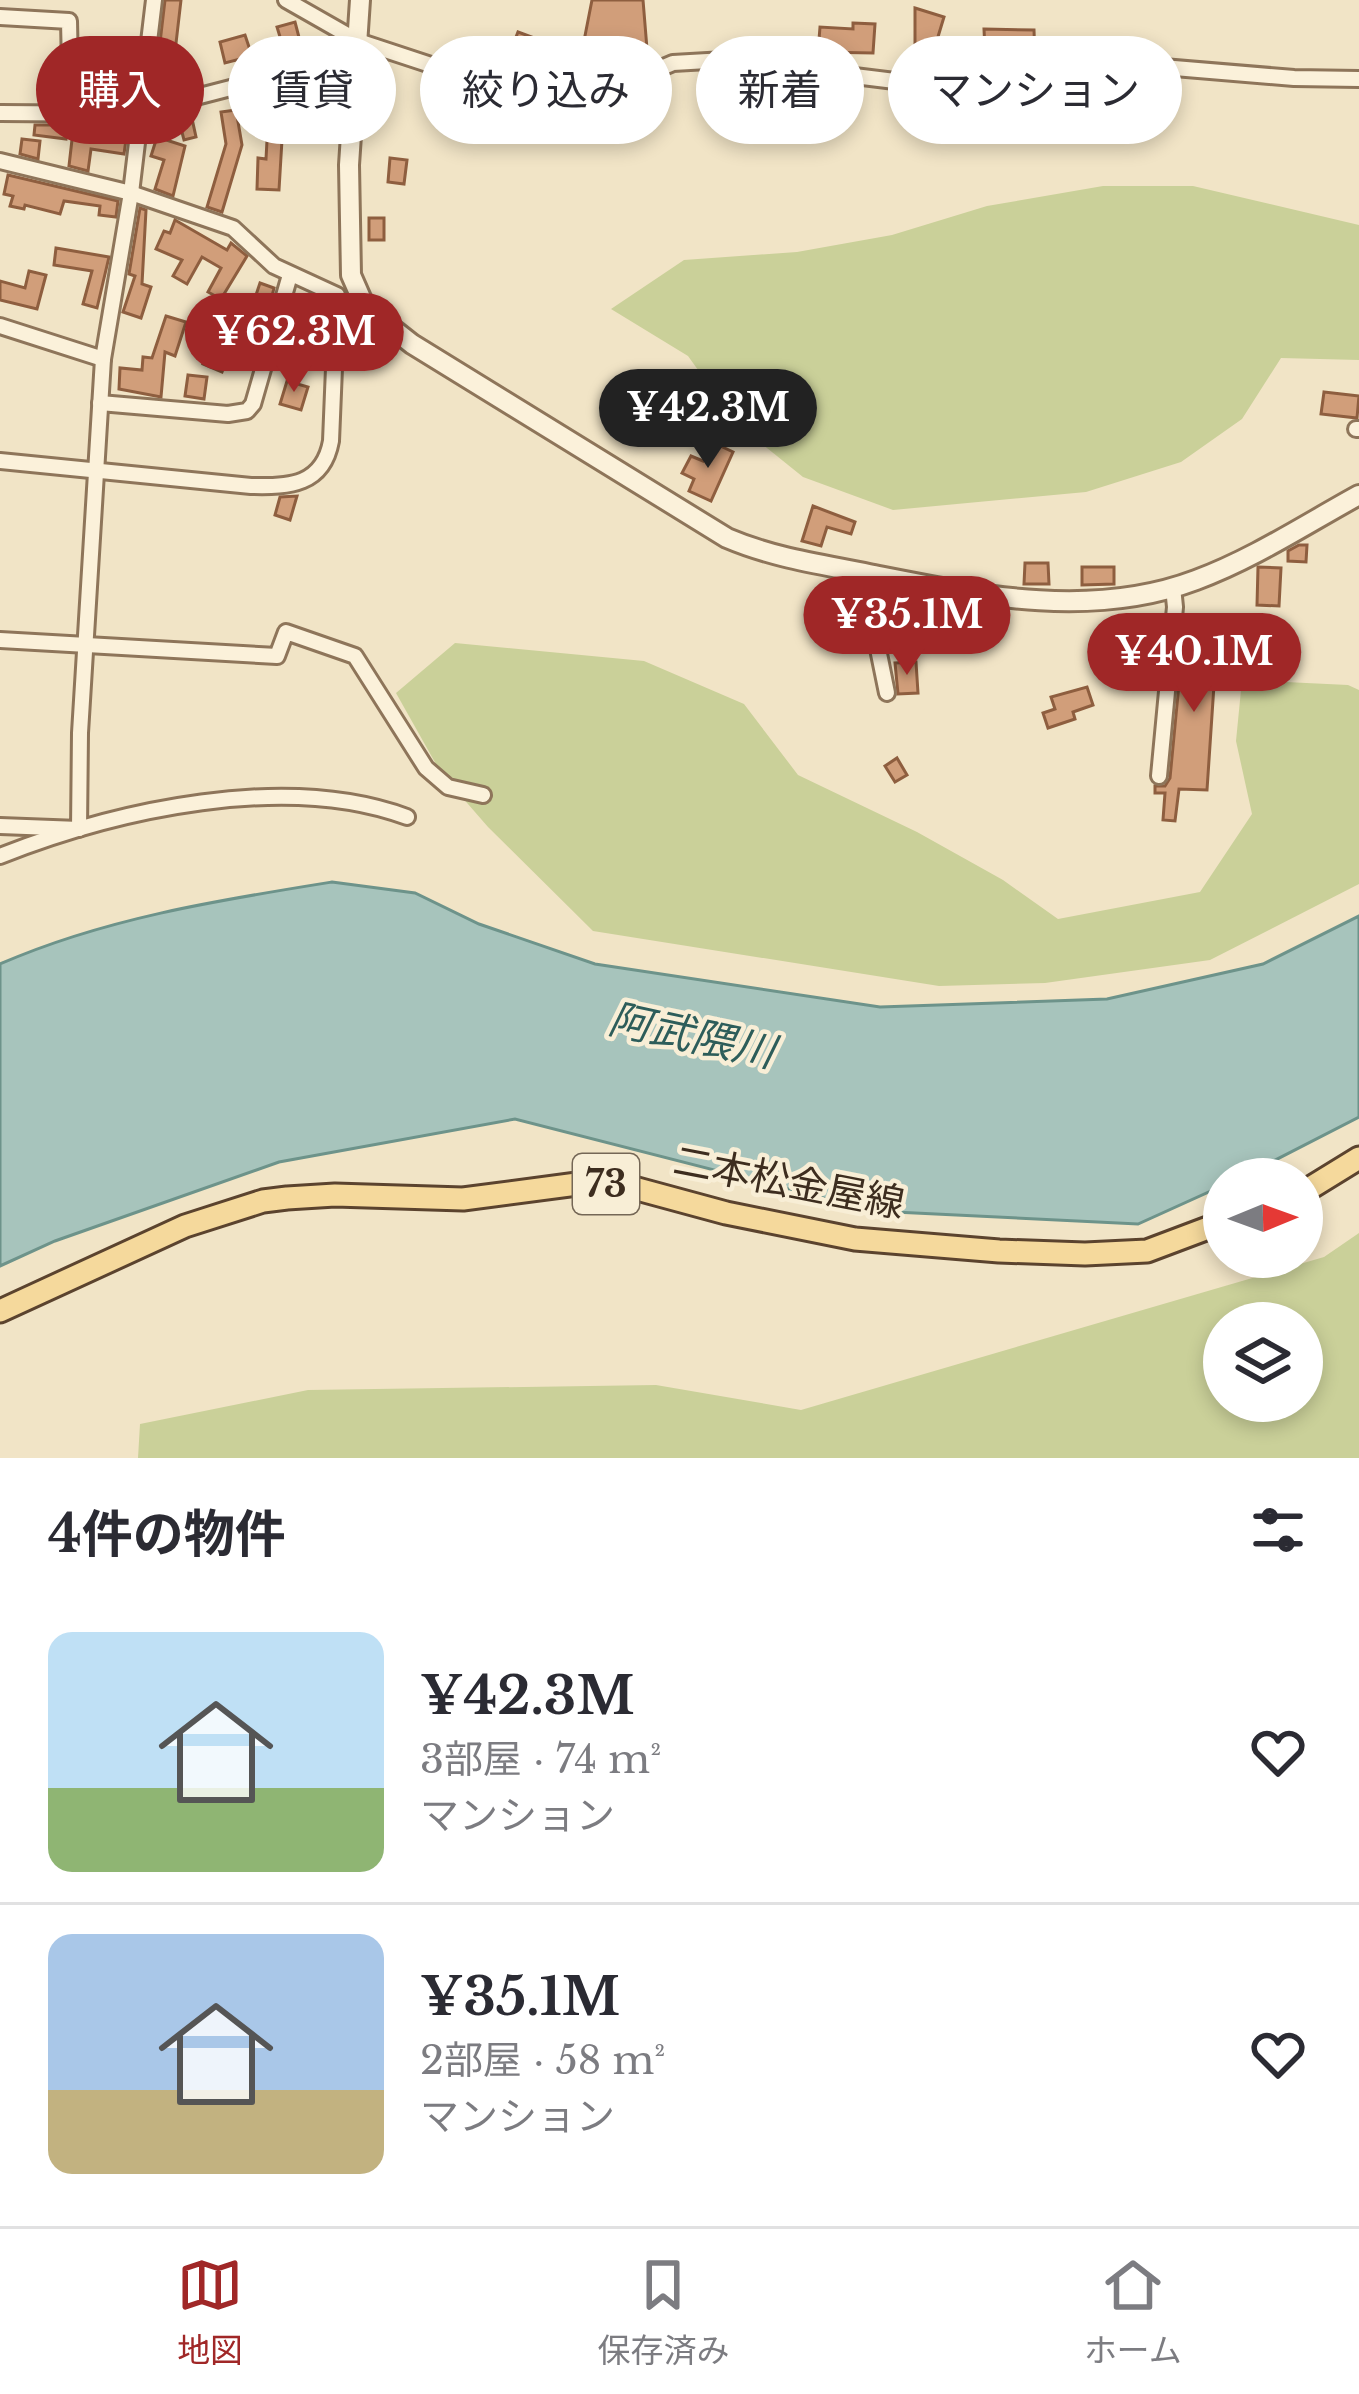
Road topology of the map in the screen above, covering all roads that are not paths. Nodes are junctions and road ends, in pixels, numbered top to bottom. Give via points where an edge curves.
1 (154, 0) edge
2 (286, 0) edge
3 (361, 0) edge
4 (0, 17) edge
5 (69, 36) edge
6 (149, 36) edge
7 (349, 36) edge
8 (358, 36) edge
9 (396, 54) edge
10 (1359, 80) edge
11 (0, 113) edge
12 (36, 113) edge
13 (136, 144) edge
14 (351, 144) edge
15 (0, 161) edge
16 (131, 193) junction
17 (290, 275) junction
18 (345, 291) junction
19 (0, 326) edge
20 (103, 359) junction
21 (100, 404) junction
22 (0, 461) edge
23 (95, 471) junction
24 (1359, 495) edge
25 (878, 576) junction
26 (1173, 587) junction
27 (0, 640) edge
28 (85, 643) junction
29 (887, 693) dead end
30 (1160, 776) dead end
31 (483, 795) dead end
32 (407, 817) dead end
33 (0, 826) edge
34 (79, 830) junction
35 (0, 856) edge
36 (1359, 1158) edge
37 (1323, 1180) edge
38 (1203, 1230) edge
39 (0, 1311) edge

1 - 6 street
2 - 7 street
3 - 8 street
4 - 5 street via 69,20
9 - 10 street via 534,99 566,101 673,63 725,60 903,82 1115,63
11 - 12 street
13 - 16 street
14 - 18 street
15 - 16 street
16 - 17 street via 233,228
16 - 20 street
17 - 18 street
17 - 21 street via 247,411
18 - 23 street via 328,458 309,479 251,486
18 - 25 street via 412,344 716,532 781,558
19 - 20 street
20 - 21 street
21 - 23 street
22 - 23 street
23 - 28 street
24 - 26 street
25 - 26 street via 1039,602
25 - 29 street via 877,644
26 - 30 street
27 - 28 street
28 - 31 street via 277,656 286,632 355,656 426,768 448,787
28 - 34 street
32 - 34 street via 260,798 208,801
33 - 34 street
34 - 35 street
36 - 37 main road
38 - 39 main road, 二本松金屋線 / 73 via 1147,1251 999,1251 855,1239 619,1184 463,1199 287,1198 185,1226

